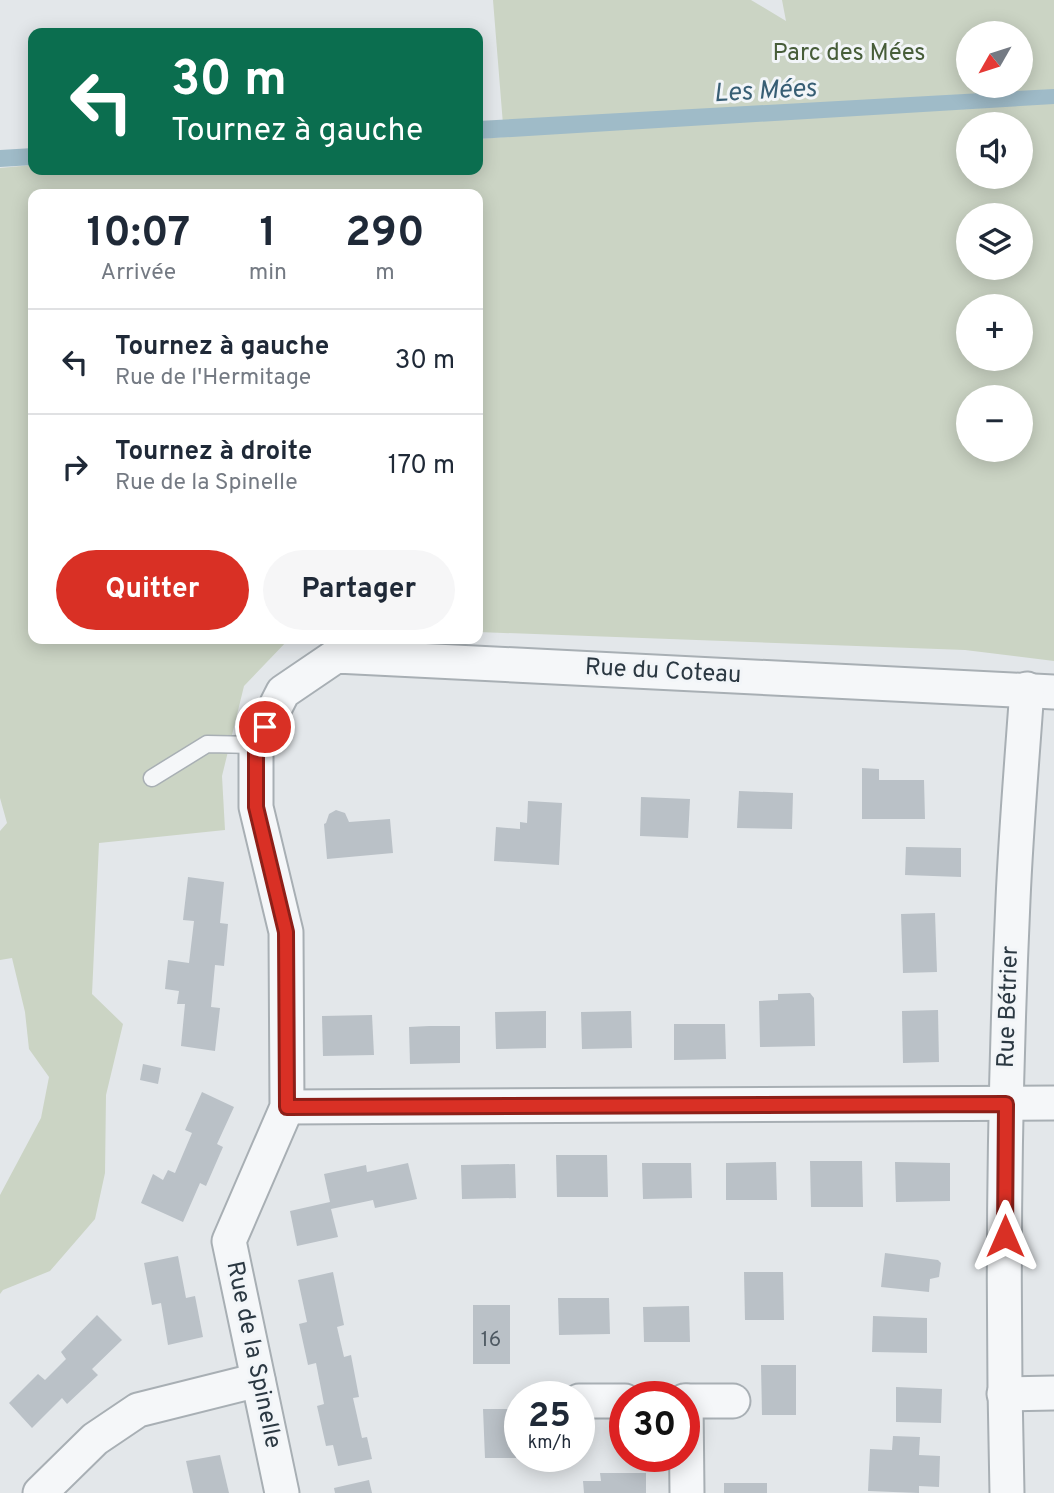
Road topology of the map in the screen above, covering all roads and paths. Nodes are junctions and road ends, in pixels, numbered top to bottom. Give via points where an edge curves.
1 (1041, 691) edge
2 (283, 692) joint
3 (256, 745) junction
4 (152, 778) dead end
5 (1054, 1103) edge
6 (1006, 1104) junction
7 (287, 1107) junction
8 (257, 1380) junction
9 (1054, 1393) edge
10 (1004, 1394) junction
11 (700, 1401) edge
12 (733, 1401) dead end
13 (687, 1472) edge
14 (40, 1493) edge
15 (282, 1493) edge
16 (687, 1493) edge
17 (1007, 1493) edge

1 - 2 street, Rue du Coteau via 336,656
1 - 6 street, Rue Bétrier via 1013,898
2 - 3 street, Rue de la Spinelle
3 - 4 lane via 206,744
3 - 7 street, Rue de la Spinelle via 256,807 286,932
5 - 6 street
6 - 7 street
6 - 10 street, Rue Bétrier
7 - 8 street, Rue de la Spinelle via 229,1241
8 - 14 street via 138,1410 95,1439
8 - 15 street, Rue de la Spinelle
9 - 10 street
10 - 17 street, Rue Bétrier
11 - 12 street
13 - 16 street

